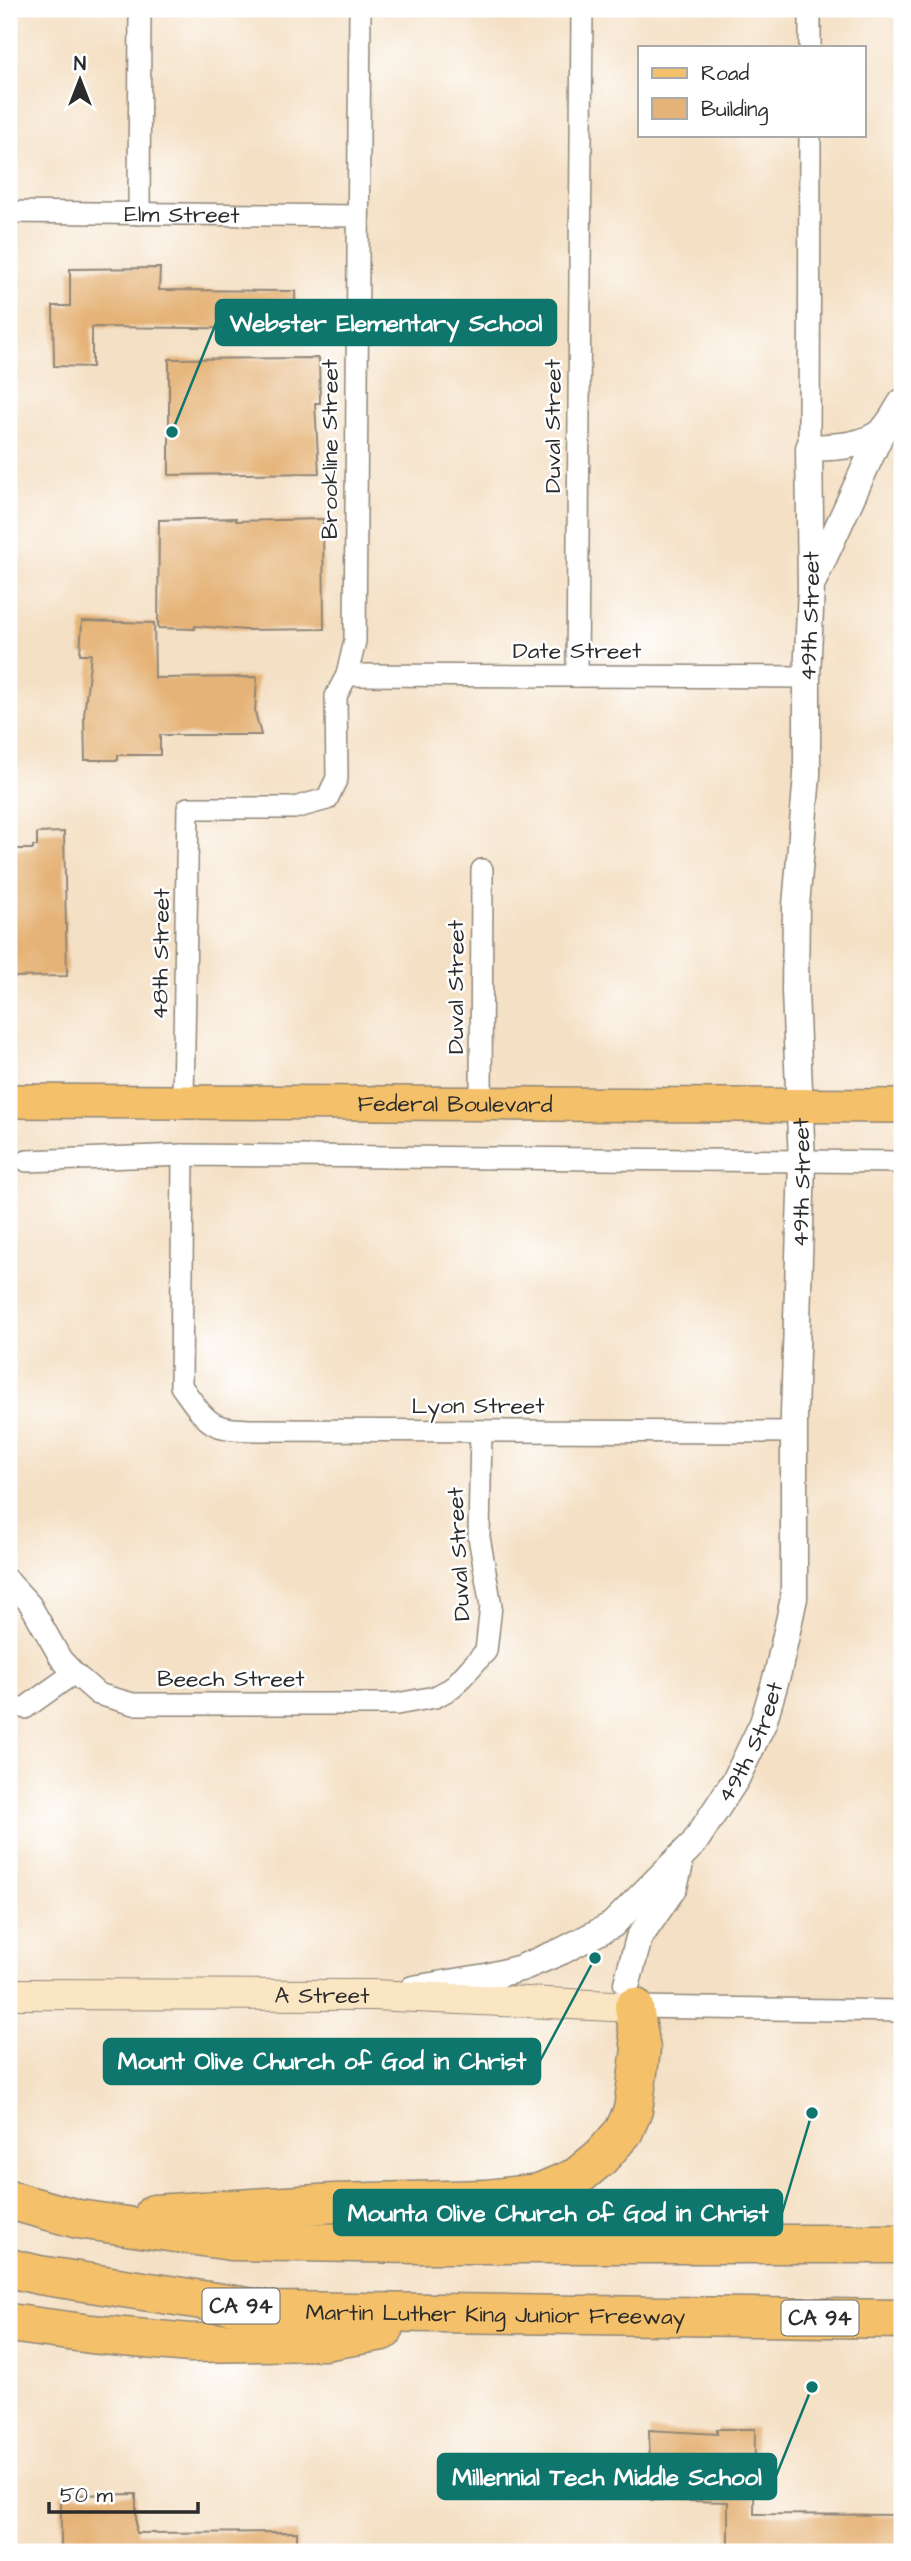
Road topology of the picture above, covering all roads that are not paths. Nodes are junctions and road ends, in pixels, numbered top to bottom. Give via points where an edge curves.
1 (141, 9) edge
2 (360, 9) edge
3 (582, 9) edge
4 (810, 9) edge
5 (810, 46) edge
6 (810, 136) edge
7 (9, 212) edge
8 (139, 214) junction
9 (357, 216) junction
10 (902, 402) edge
11 (882, 431) junction
12 (809, 448) junction
13 (811, 587) junction
14 (347, 675) junction
15 (577, 676) junction
16 (807, 677) junction
17 (188, 808) joint
18 (482, 870) dead end
19 (9, 1101) edge
20 (183, 1101) junction
21 (481, 1103) junction
22 (799, 1105) junction
23 (902, 1106) edge
24 (183, 1155) junction
25 (27, 1161) dead end
26 (802, 1163) junction
27 (902, 1163) edge
28 (481, 1431) junction
29 (794, 1432) junction
30 (9, 1581) edge
31 (74, 1673) junction
32 (397, 1704) joint
33 (25, 1708) dead end
34 (682, 1856) junction
35 (612, 1926) junction
36 (9, 1994) edge
37 (373, 1995) junction
38 (631, 1995) junction
39 (902, 2011) edge
40 (9, 2200) edge
41 (78, 2219) junction
42 (902, 2244) edge
43 (9, 2268) edge
44 (476, 2315) junction
45 (737, 2316) junction
46 (902, 2319) edge
47 (9, 2323) edge
48 (902, 2332) edge

1 - 8 street
2 - 9 street, Brookline Street
3 - 15 street, Duval Street
4 - 5 street
6 - 12 street, 49th Street
7 - 8 street, Elm Street
8 - 9 street, Elm Street
9 - 14 street, Brookline Street via 355,641
10 - 11 street
11 - 12 street via 864,441
11 - 13 street
12 - 13 street, 49th Street
13 - 16 street, 49th Street
14 - 15 street, Date Street
14 - 17 street, Brookline Street via 335,696 337,778 327,799 294,808
15 - 16 street, Date Street
16 - 22 street, 49th Street via 807,775 796,906
17 - 20 street, 48th Street
18 - 21 street, Duval Street
19 - 20 main road, Federal Boulevard
20 - 21 main road, Federal Boulevard
21 - 22 main road, Federal Boulevard
22 - 23 main road, Federal Boulevard
22 - 26 street, 49th Street
24 - 25 street
24 - 26 street
24 - 28 street, Lyon Street via 181,1386 202,1415 214,1426 229,1430
26 - 27 street
26 - 29 street, 49th Street
28 - 29 street, Lyon Street
28 - 32 street, Duval Street via 479,1537 491,1606 486,1651 452,1688 435,1697
29 - 34 street, 49th Street via 794,1598 778,1672 763,1723 736,1779
30 - 31 street, Beech Street via 30,1604
31 - 32 street, Beech Street via 98,1694 133,1704
31 - 33 street
34 - 35 street, 49th Street
34 - 38 street via 674,1887 639,1938
35 - 37 street, 49th Street via 521,1968
35 - 38 street
36 - 37 main road, A Street
37 - 38 main road, A Street
38 - 39 street, A Street
38 - 41 highway via 641,2049 633,2110 624,2131 577,2177 539,2193
40 - 41 highway
41 - 42 highway via 231,2241
43 - 44 highway, Martin Luther King Junior Freeway / CA 94 via 274,2311
44 - 45 highway, Martin Luther King Junior Freeway / CA 94
44 - 47 highway via 324,2341 190,2343
45 - 46 highway, Martin Luther King Junior Freeway / CA 94
45 - 48 highway

